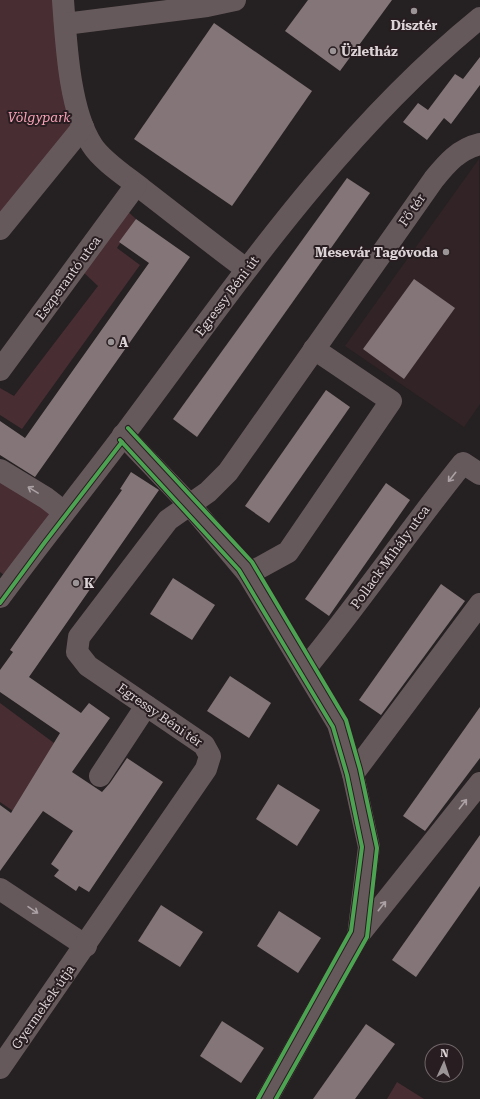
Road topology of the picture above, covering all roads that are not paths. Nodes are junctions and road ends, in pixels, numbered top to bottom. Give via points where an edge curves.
1 (63, 0) edge
2 (235, 0) edge
3 (480, 18) edge
4 (65, 24) junction
5 (83, 127) junction
6 (480, 144) edge
7 (136, 185) junction
8 (0, 228) edge
9 (246, 269) junction
10 (314, 349) junction
11 (0, 370) edge
12 (123, 435) junction
13 (0, 470) edge
14 (480, 474) edge
15 (190, 505) junction
16 (64, 512) junction
17 (248, 574) junction
18 (4, 583) edge
19 (479, 609) edge
20 (305, 669) junction
21 (146, 706) junction
22 (353, 774) junction
23 (100, 776) dead end
24 (480, 783) edge
25 (0, 889) edge
26 (358, 936) junction
27 (86, 946) junction
28 (0, 1067) edge
29 (267, 1099) edge

1 - 4 street
2 - 4 street via 207,6
3 - 9 street, Egressy Béni út via 424,66 362,129
4 - 5 street via 74,95
5 - 7 street via 97,152
5 - 8 street
6 - 10 street, Fő tér via 456,155 434,179
7 - 9 street
7 - 11 street, Eszperantó utca
9 - 12 street, Egressy Béni út
10 - 15 street via 228,472
10 - 17 street via 391,401 288,552
12 - 15 street
12 - 16 street, Egressy Béni út
16 -> 13 street
14 -> 20 street, Pollack Mihály utca via 463,463 421,514 336,631
15 - 17 street
15 - 21 street, Egressy Béni tér via 168,520 79,637 77,652 88,666
16 - 18 street, Egressy Béni út
17 - 20 street
19 - 22 street
20 - 22 street via 338,724
21 - 23 street
21 - 27 street, Egressy Béni tér via 204,745 210,756 206,769 131,876
22 - 26 street via 368,847
26 -> 24 street
25 -> 27 street
26 - 29 street
27 - 28 street, Gyermekek útja

